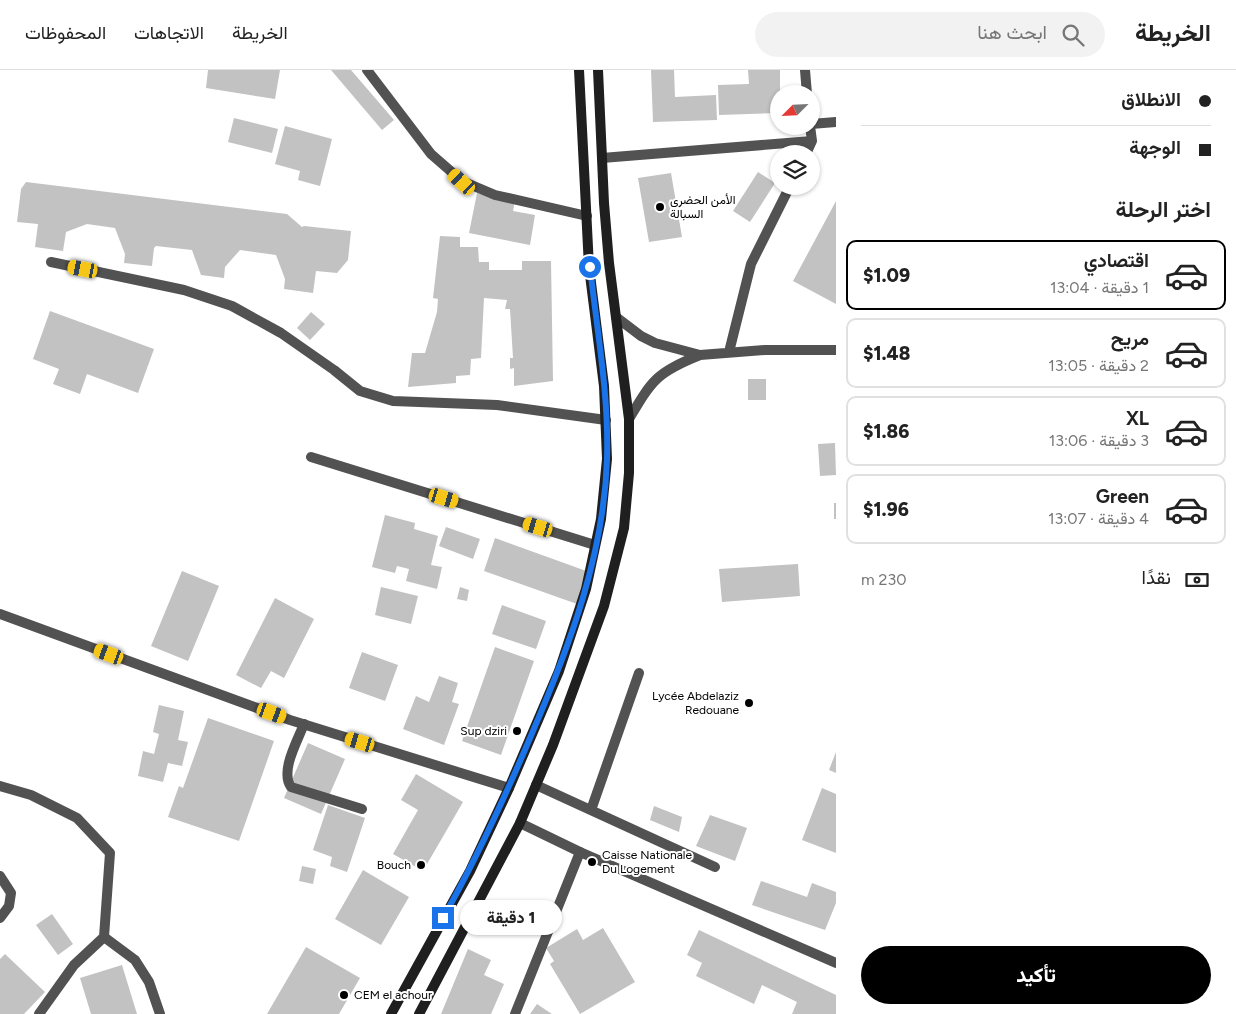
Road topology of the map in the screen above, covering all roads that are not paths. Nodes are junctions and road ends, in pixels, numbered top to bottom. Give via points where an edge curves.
1 (367, 70) edge
2 (579, 70) edge
3 (598, 70) edge
4 (805, 70) edge
5 (806, 85) edge
6 (836, 122) edge
7 (820, 124) edge
8 (812, 135) edge
9 (812, 141) junction
10 (810, 145) edge
11 (602, 158) junction
12 (786, 195) edge
13 (587, 216) junction
14 (51, 262) dead end
15 (616, 317) junction
16 (836, 350) edge
17 (729, 352) junction
18 (700, 355) junction
19 (629, 419) junction
20 (606, 420) junction
21 (311, 457) dead end
22 (596, 544) junction
23 (0, 614) edge
24 (639, 673) dead end
25 (304, 724) junction
26 (536, 785) junction
27 (0, 786) edge
28 (509, 788) junction
29 (362, 809) dead end
30 (590, 810) junction
31 (520, 823) junction
32 (580, 852) junction
33 (715, 868) dead end
34 (0, 876) edge
35 (0, 918) edge
36 (104, 937) junction
37 (836, 963) edge
38 (39, 1014) edge
39 (160, 1014) edge
40 (391, 1014) edge
41 (419, 1014) edge
42 (515, 1014) edge

1 - 13 street via 431,154 462,182 495,195
2 - 13 main road
3 - 11 main road
4 - 5 street
6 - 7 street
8 - 9 street
9 - 10 street
9 - 11 street
11 - 15 main road via 604,213
12 - 17 street via 751,264
13 - 20 main road
14 - 20 street via 184,290 232,306 288,338 360,391 393,401 497,405
15 - 18 street via 655,343
15 - 19 main road
16 - 17 street
17 - 18 street
18 - 19 street via 659,376 647,388
19 - 26 main road via 624,528 604,606
20 - 22 main road via 607,459
21 - 22 street
22 - 28 main road via 586,589 559,671
23 - 25 street
24 - 30 street
25 - 28 street
25 - 29 street via 287,768 287,782 291,787
26 - 30 street
26 - 31 main road
27 - 36 street via 32,795 77,818 110,853
28 - 40 main road via 470,871
30 - 33 street
31 - 32 street
31 - 41 main road
32 - 37 street
32 - 42 street
34 - 35 street via 11,893
36 - 38 street via 74,964
36 - 39 street via 135,960 149,982

